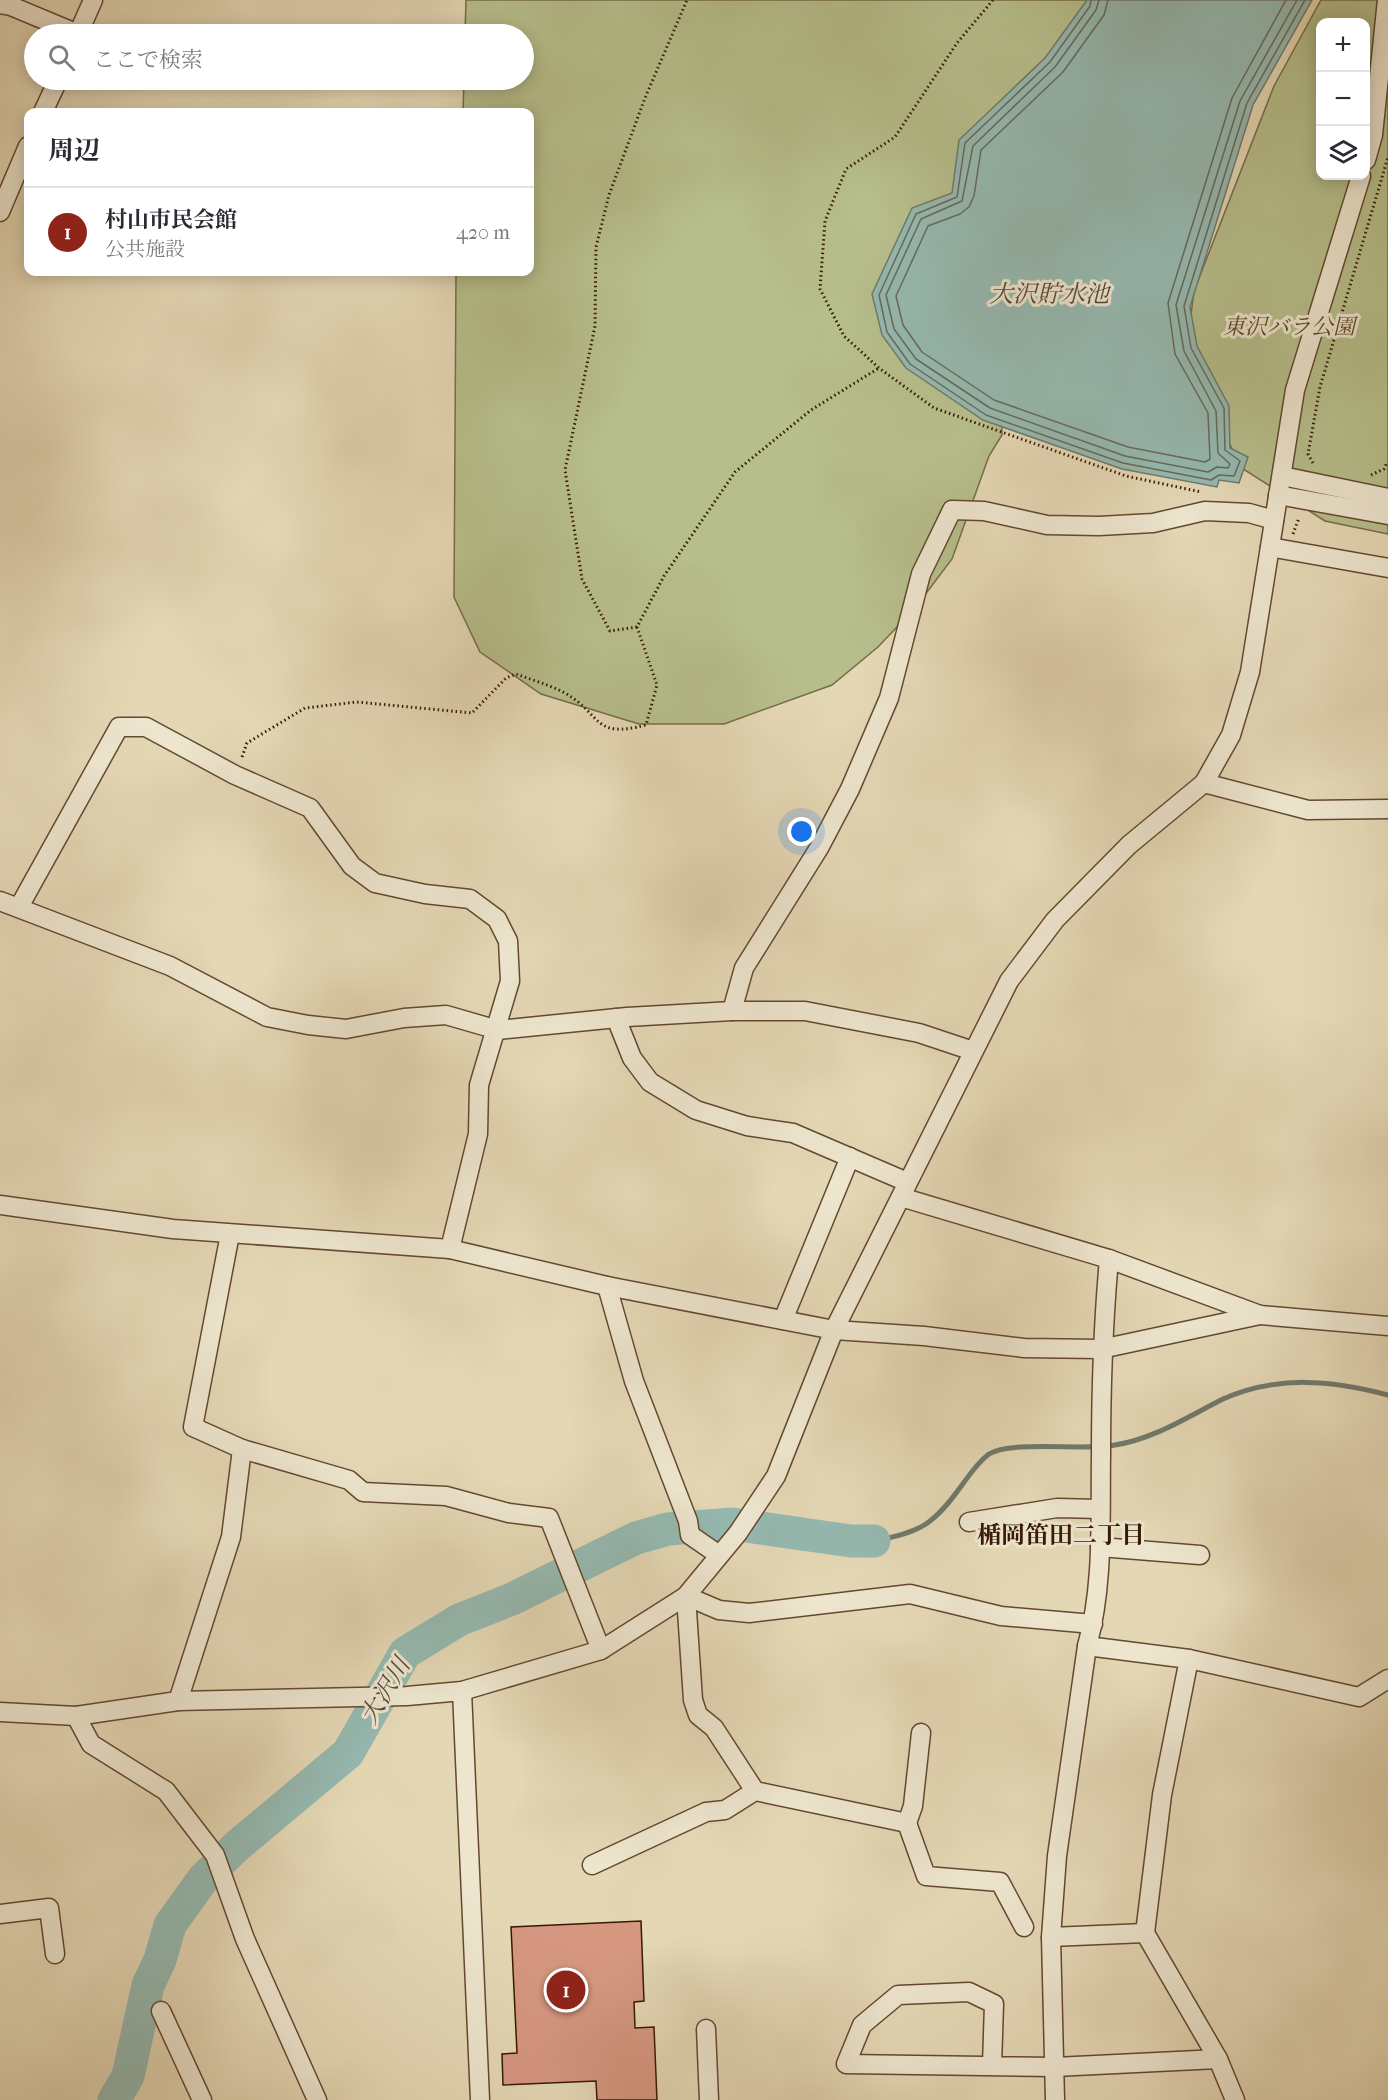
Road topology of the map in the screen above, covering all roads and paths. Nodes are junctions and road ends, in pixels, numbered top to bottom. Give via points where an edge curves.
1 (93, 0) edge
2 (687, 0) edge
3 (993, 0) edge
4 (1387, 0) edge
5 (0, 4) edge
6 (54, 24) edge
7 (82, 24) edge
8 (53, 90) edge
9 (45, 108) edge
10 (1370, 144) edge
11 (24, 156) edge
12 (1388, 157) edge
13 (1360, 180) edge
14 (0, 212) edge
15 (879, 368) junction
16 (1387, 462) edge
17 (1319, 467) dead end
18 (1282, 476) junction
19 (1367, 476) dead end
20 (1207, 493) dead end
21 (1278, 495) junction
22 (1388, 498) edge
23 (1388, 515) edge
24 (1274, 520) junction
25 (1270, 547) junction
26 (1388, 568) edge
27 (637, 627) junction
28 (235, 776) junction
29 (1204, 783) junction
30 (1388, 808) edge
31 (0, 901) edge
32 (19, 907) junction
33 (732, 1011) junction
34 (616, 1018) junction
35 (498, 1030) junction
36 (973, 1051) junction
37 (850, 1157) junction
38 (904, 1190) junction
39 (0, 1205) edge
40 (230, 1234) junction
41 (450, 1249) junction
42 (1109, 1259) junction
43 (607, 1286) junction
44 (1260, 1315) junction
45 (783, 1320) junction
46 (1388, 1326) edge
47 (834, 1330) junction
48 (1101, 1349) junction
49 (242, 1449) junction
50 (1100, 1509) junction
51 (969, 1522) dead end
52 (1100, 1547) junction
53 (719, 1555) junction
54 (1200, 1555) dead end
55 (686, 1596) junction
56 (1093, 1624) junction
57 (1087, 1646) junction
58 (601, 1650) junction
59 (1189, 1659) junction
60 (1388, 1679) edge
61 (462, 1691) junction
62 (178, 1701) junction
63 (0, 1713) edge
64 (76, 1716) junction
65 (921, 1733) dead end
66 (755, 1791) junction
67 (907, 1823) junction
68 (592, 1865) dead end
69 (0, 1914) edge
70 (1024, 1927) dead end
71 (1144, 1933) junction
72 (1051, 1937) junction
73 (55, 1954) dead end
74 (161, 2012) dead end
75 (706, 2030) dead end
76 (1218, 2059) junction
77 (992, 2066) junction
78 (1055, 2067) junction
79 (202, 2100) edge
80 (317, 2100) edge
81 (480, 2100) edge
82 (709, 2100) edge
83 (1055, 2100) edge
84 (1235, 2100) edge

1 - 7 street
2 - 27 path via 609,195 596,247 595,326 565,470 582,579 610,632
3 - 15 path via 957,43 895,136 846,169 825,221 820,289 844,336
4 - 10 street
5 - 6 street
8 - 9 street
11 - 14 street
12 - 17 path via 1320,387 1308,454
13 - 18 street via 1295,390
15 - 20 path via 934,408 1126,476
15 - 27 path via 811,410 735,472 664,576
16 - 19 path via 1384,470
18 - 21 street
18 - 22 street
21 - 23 street
21 - 24 street
24 - 25 street
24 - 33 street via 1249,513 1205,511 1153,523 1047,525 984,511 952,510 921,574 889,698 850,789 819,848 744,969
25 - 26 street
25 - 29 street via 1250,672 1231,735
27 - 28 path via 657,685 646,725 621,731 603,726 566,694 516,674 506,678 472,713 357,702 305,708 247,743
28 - 32 street via 146,727 119,727
28 - 35 street via 310,808 352,866 375,883 470,899 497,919 508,940 510,981
29 - 30 street via 1308,810
29 - 36 street via 1129,845 1055,920 1009,981
31 - 32 street
32 - 35 street via 170,966 267,1017 346,1029 446,1015
33 - 34 street
33 - 36 street via 805,1011 919,1033
34 - 35 street
34 - 37 street via 632,1058 650,1082 696,1110 747,1126 793,1133
35 - 41 street via 479,1085 478,1134
36 - 38 street
37 - 38 street
37 - 45 street
38 - 42 street
38 - 47 street
39 - 40 street
40 - 41 street
40 - 49 street via 193,1427
41 - 43 street
42 - 44 street
42 - 48 street
43 - 45 street
43 - 53 street via 634,1381 689,1528
44 - 46 street
44 - 48 street
45 - 47 street
47 - 48 street via 1024,1348
47 - 53 street via 776,1476
48 - 50 street
49 - 58 street via 349,1480 363,1492 446,1496 509,1513 549,1518
49 - 62 street via 231,1537
50 - 51 street via 1057,1508
50 - 52 street
52 - 54 street
52 - 56 street
53 - 55 street
55 - 56 street via 719,1610 749,1613 910,1594 1001,1616
55 - 58 street
55 - 66 street via 693,1700 698,1715 714,1728
56 - 57 street
57 - 59 street
57 - 72 street via 1057,1856
58 - 61 street
59 - 60 street via 1359,1697
59 - 71 street via 1162,1795
61 - 62 street via 407,1696
61 - 81 street
62 - 64 street
63 - 64 street
64 - 80 street via 91,1744 166,1791 215,1855 245,1939
65 - 67 street via 913,1806
66 - 67 street
66 - 68 street via 726,1810 706,1812
67 - 70 street via 926,1876 1000,1882
69 - 73 street via 49,1908
71 - 72 street
71 - 76 street
72 - 78 street
74 - 79 street
75 - 82 street
76 - 78 street
76 - 84 street
77 - 77 street via 857,2064 846,2064 862,2025 898,1995 969,1992 994,2004
77 - 78 street
78 - 83 street

